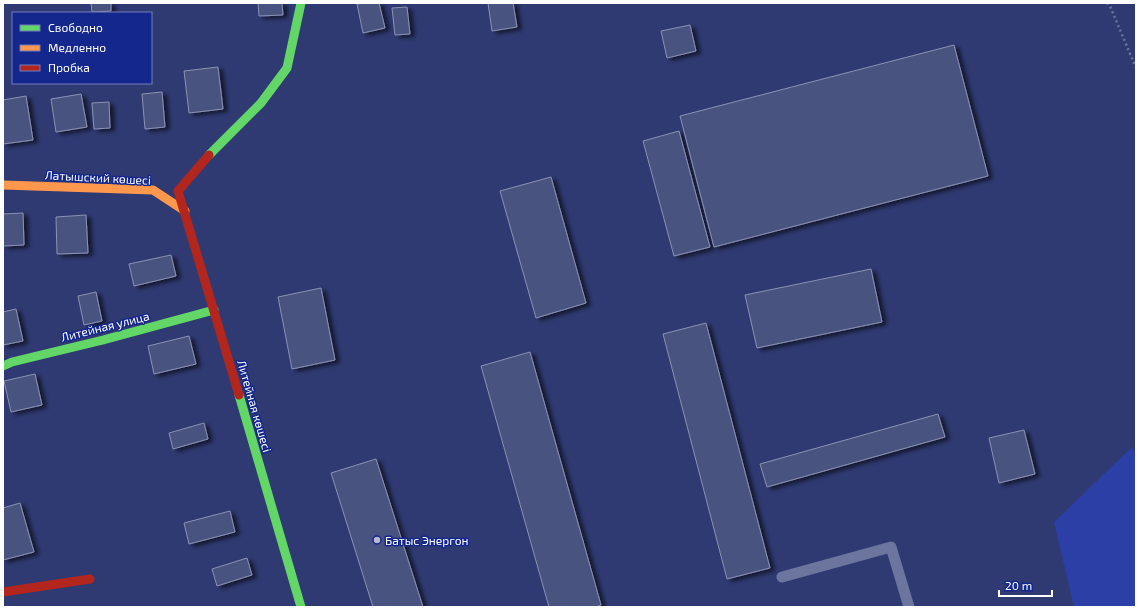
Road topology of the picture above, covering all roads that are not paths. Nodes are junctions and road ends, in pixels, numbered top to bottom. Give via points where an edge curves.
1 (301, 3) edge
2 (3, 185) edge
3 (185, 211) junction
4 (214, 310) junction
5 (3, 366) edge
6 (782, 577) dead end
7 (90, 579) dead end
8 (3, 592) edge
9 (301, 607) edge
10 (909, 607) edge

1 - 3 street, Литейная көшесі via 287,68 261,103 212,151 178,192
2 - 3 street, Латышский көшесі via 153,190
3 - 4 street, Литейная көшесі
4 - 5 street, Литейная улица
4 - 9 street, Литейная көшесі
6 - 10 lane via 891,547
7 - 8 street

